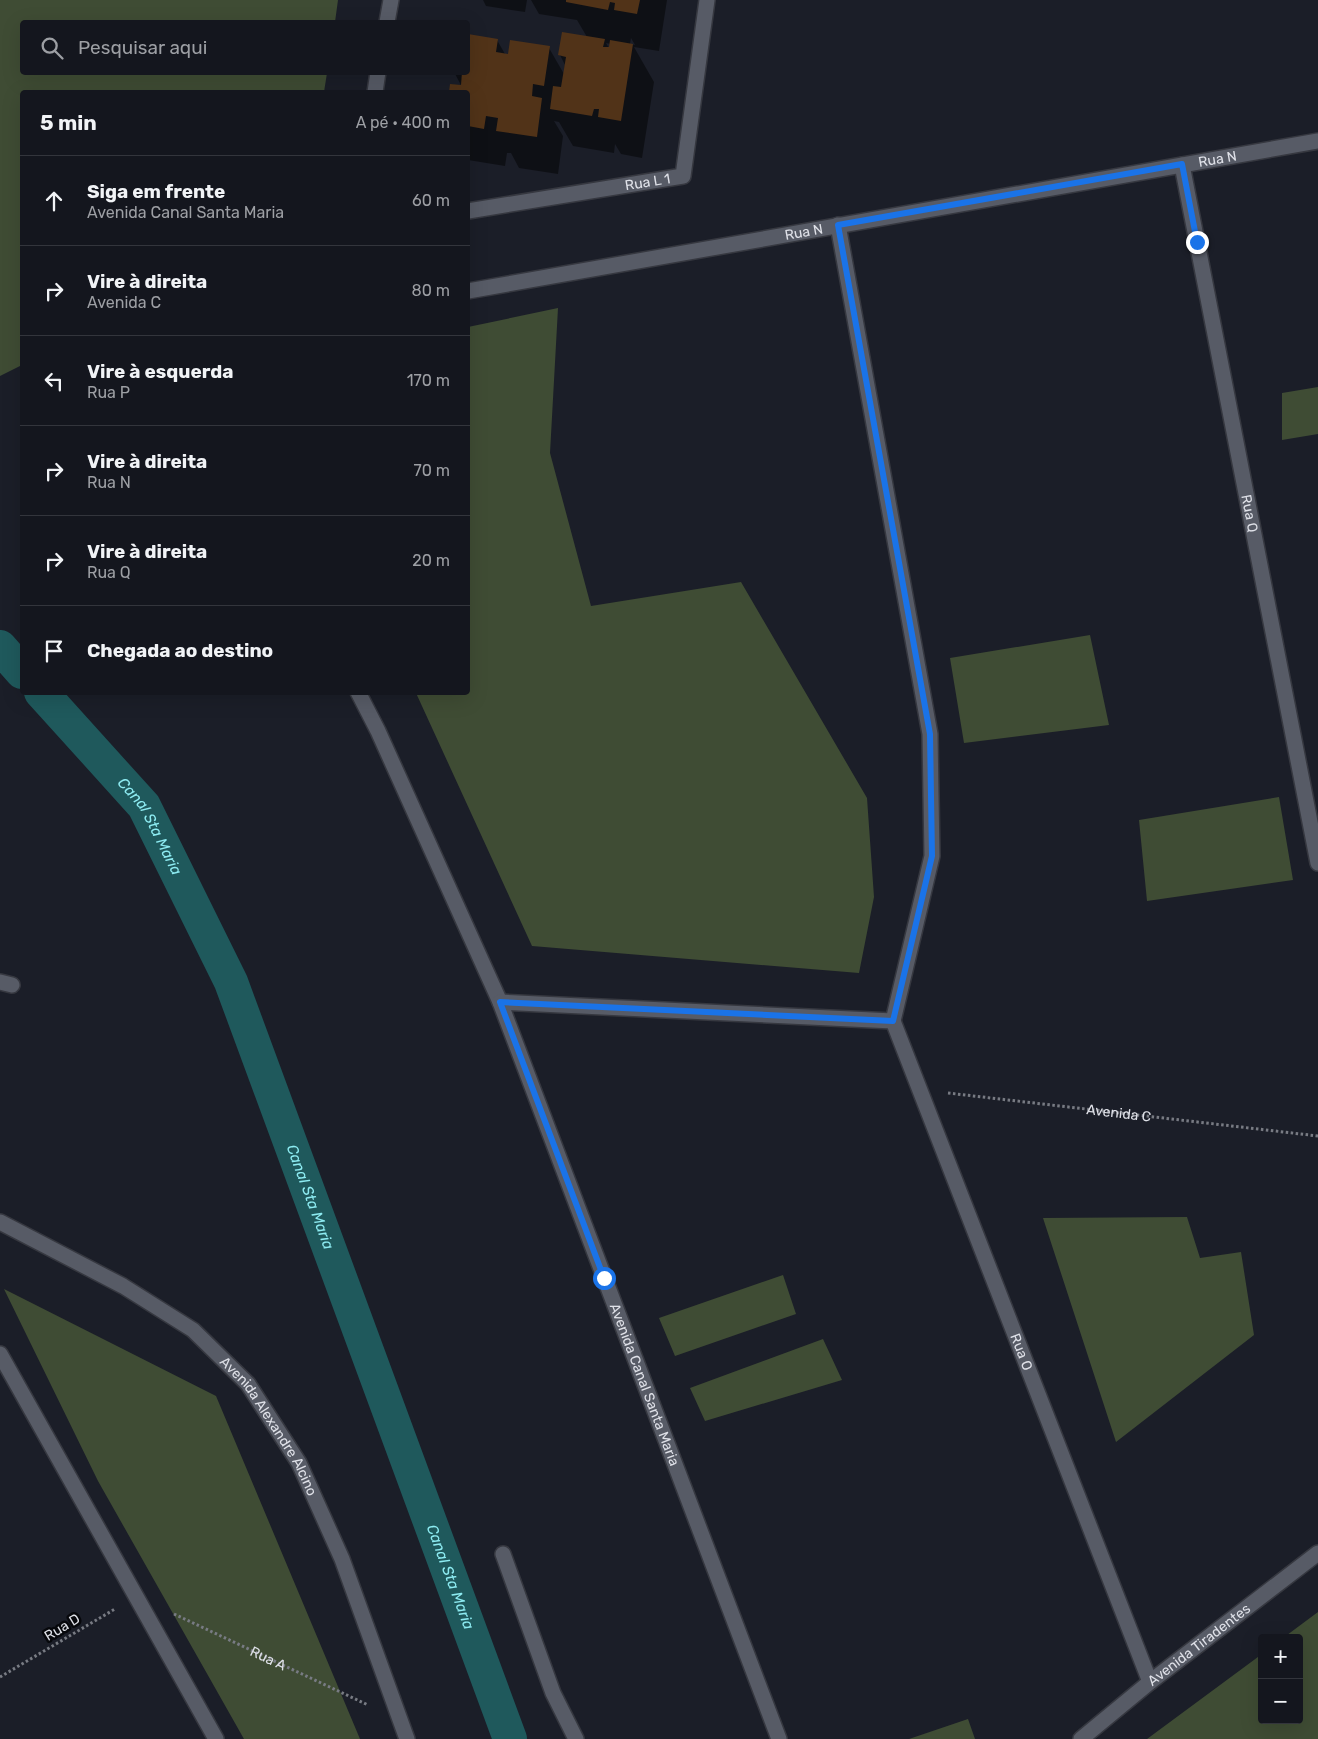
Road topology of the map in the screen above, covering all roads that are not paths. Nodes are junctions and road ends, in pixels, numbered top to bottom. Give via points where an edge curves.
1 (391, 0) edge
2 (707, 0) edge
3 (387, 20) edge
4 (378, 75) edge
5 (375, 90) edge
6 (1318, 140) edge
7 (1182, 164) junction
8 (470, 211) edge
9 (838, 225) junction
10 (470, 291) edge
11 (360, 695) edge
12 (1318, 863) edge
13 (500, 1002) junction
14 (893, 1021) junction
15 (0, 1222) edge
16 (0, 1354) edge
17 (1318, 1553) edge
18 (503, 1554) dead end
19 (1150, 1682) junction
20 (216, 1739) edge
21 (407, 1739) edge
22 (576, 1739) edge
23 (779, 1739) edge
24 (1081, 1739) edge

1 - 3 street
2 - 8 street, Rua L 1 via 683,176
4 - 5 street
6 - 7 street, Rua N
7 - 9 street, Rua N
7 - 12 street, Rua Q
9 - 10 street, Rua N
9 - 14 street via 930,734 932,856
11 - 13 street, Avenida Canal Santa Maria
13 - 14 street
13 - 23 street, Avenida Canal Santa Maria
14 - 19 street, Rua O
15 - 21 street, Avenida Alexandre Alcino via 123,1286 193,1330 248,1384 303,1472 342,1559
16 - 20 street
17 - 19 street, Avenida Tiradentes
18 - 22 street via 553,1692
19 - 24 street, Avenida Tiradentes

